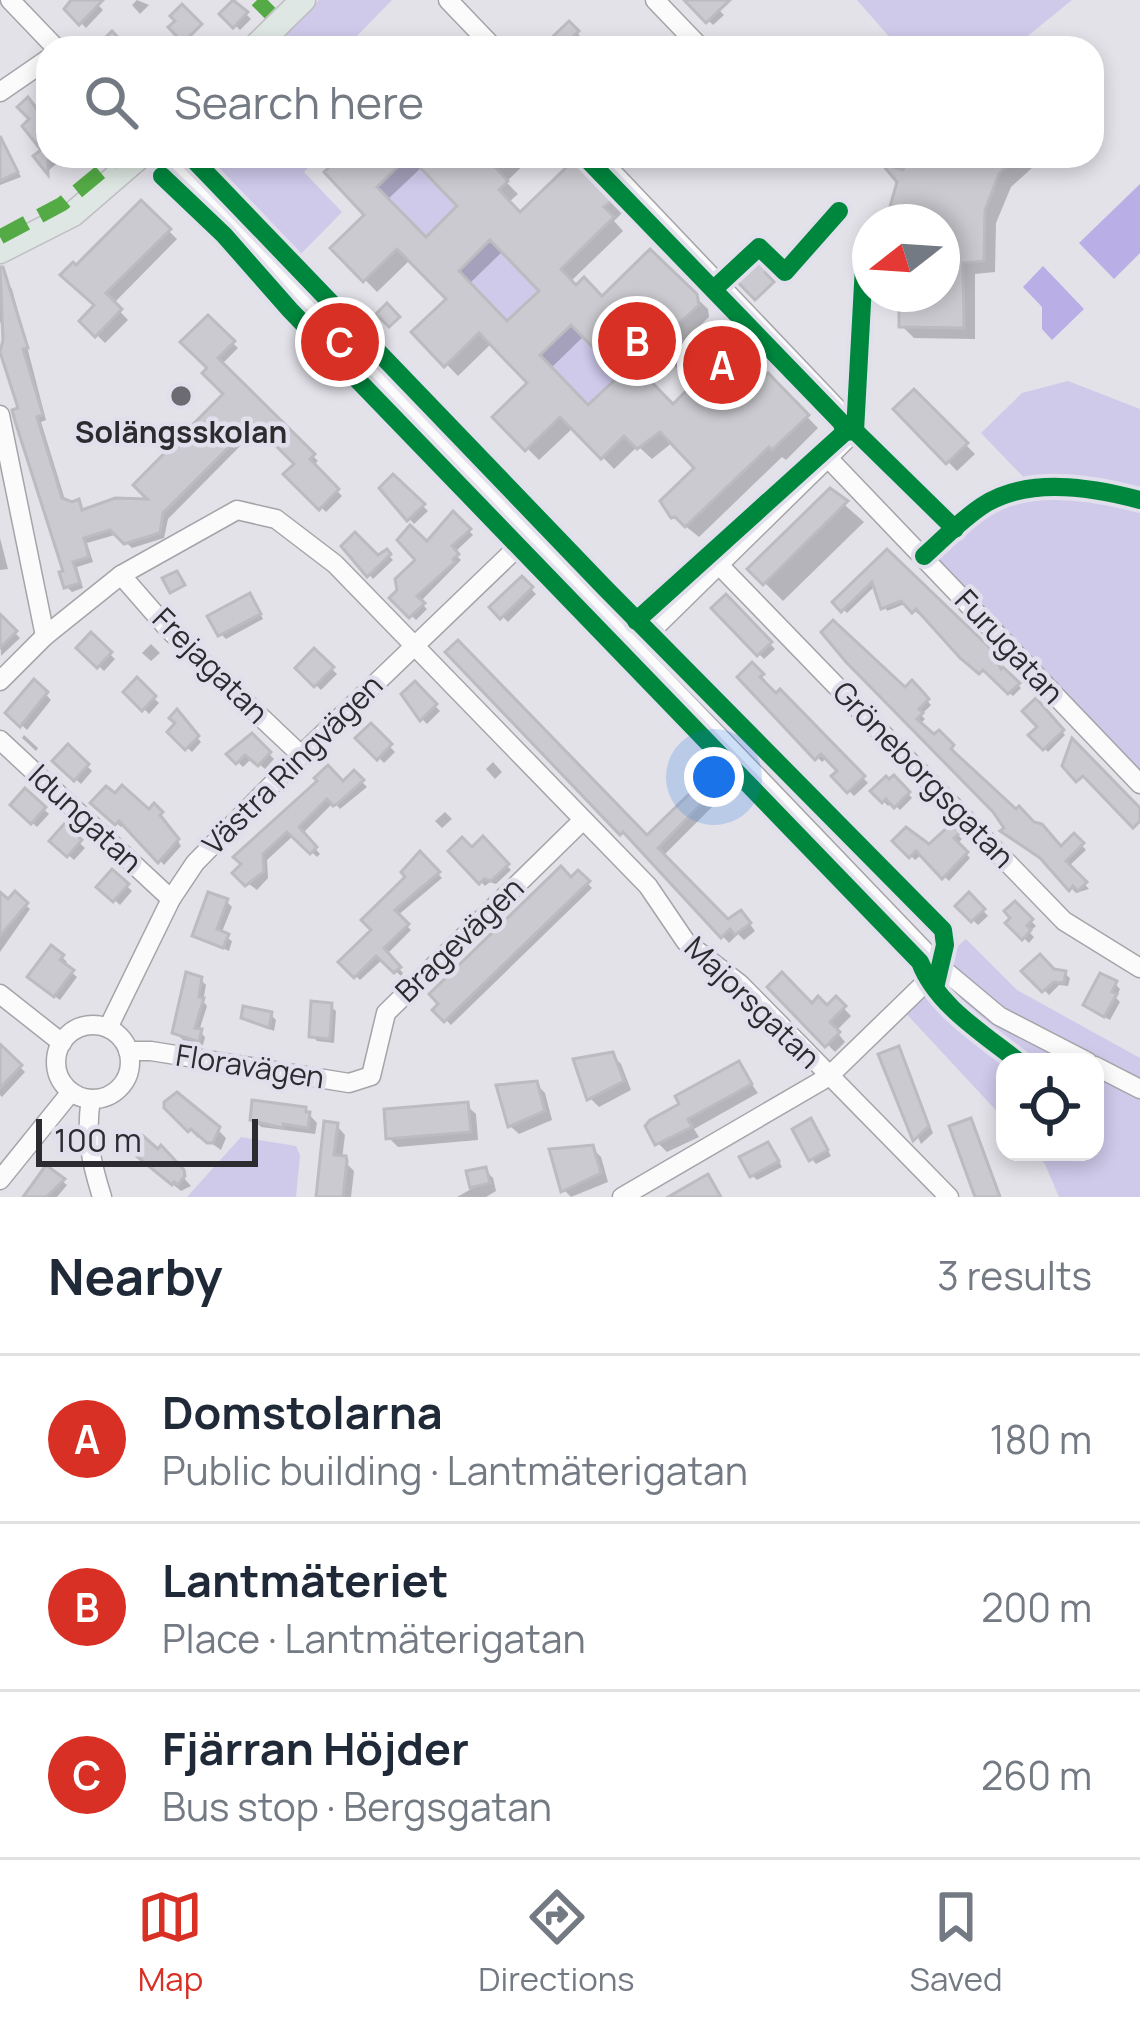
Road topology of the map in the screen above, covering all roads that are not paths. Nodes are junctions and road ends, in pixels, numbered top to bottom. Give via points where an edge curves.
1 (10, 0) edge
2 (303, 0) edge
3 (448, 0) edge
4 (656, 0) edge
5 (44, 36) edge
6 (266, 36) edge
7 (482, 36) edge
8 (690, 36) edge
9 (36, 67) edge
10 (0, 92) edge
11 (126, 168) edge
12 (173, 168) edge
13 (608, 168) edge
14 (0, 250) edge
15 (0, 415) edge
16 (828, 458) junction
17 (527, 538) junction
18 (719, 565) junction
19 (121, 574) junction
20 (45, 636) junction
21 (415, 645) junction
22 (635, 647) junction
23 (0, 681) edge
24 (0, 740) edge
25 (301, 755) junction
26 (1140, 784) edge
27 (582, 821) junction
28 (171, 899) junction
29 (938, 965) junction
30 (1140, 968) edge
31 (0, 994) edge
32 (108, 1028) junction
33 (62, 1042) junction
34 (128, 1051) junction
35 (1071, 1053) edge
36 (1104, 1070) edge
37 (371, 1076) joint
38 (828, 1077) junction
39 (1140, 1089) edge
40 (81, 1096) junction
41 (0, 1180) edge
42 (102, 1197) edge
43 (622, 1197) edge
44 (949, 1197) edge

1 - 5 street
2 - 6 main road
3 - 7 street
4 - 8 street
9 - 10 street
11 - 14 main road via 73,214
12 - 17 street
13 - 16 street via 852,426
15 - 20 street
16 - 18 street
16 - 26 street, Furugatan
17 - 21 street, Västra Ringvägen
17 - 22 street
18 - 22 street
18 - 30 street, Gröneborgsgatan via 1064,921
19 - 20 street
19 - 21 street, Majorsgatan via 237,510 276,519
19 - 25 street, Frejagatan
20 - 23 street
21 - 25 street, Västra Ringvägen
21 - 27 street, Majorsgatan
22 - 29 street
24 - 28 street, Idungatan
25 - 28 street, Västra Ringvägen via 195,862
27 - 37 street, Bragevägen via 386,1013
27 - 38 street, Majorsgatan via 648,886 686,942 740,984
28 - 32 street, Västra Ringvägen
29 - 35 street via 1000,1016
29 - 38 street
31 - 33 street
32 - 33 street via 87,1026
32 - 34 street
33 - 40 street via 58,1075
34 - 37 street, Floravägen via 349,1083
34 - 40 street via 124,1083 109,1096
36 - 39 street
38 - 43 street
38 - 44 street, Majorsgatan
40 - 41 street
40 - 42 street

